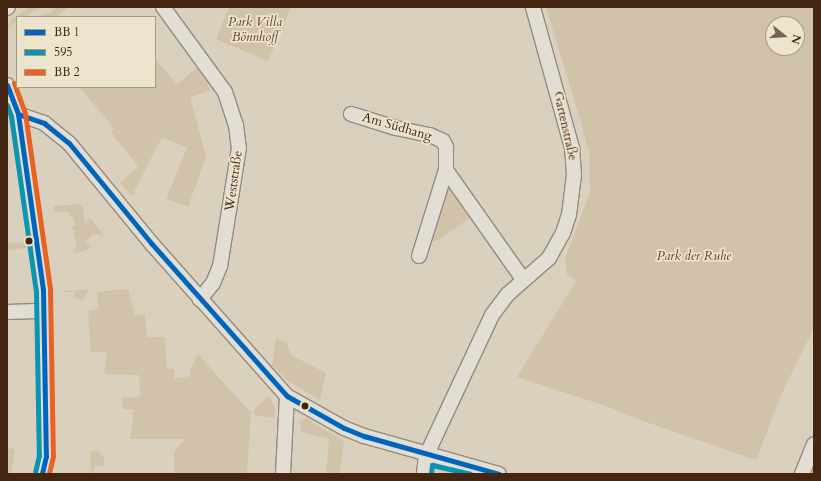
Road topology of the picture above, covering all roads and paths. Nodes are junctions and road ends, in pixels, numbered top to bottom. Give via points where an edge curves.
1 (163, 7) edge
2 (533, 7) edge
3 (7, 85) edge
4 (18, 114) junction
5 (351, 114) dead end
6 (446, 170) junction
7 (419, 256) dead end
8 (523, 278) junction
9 (200, 299) junction
10 (45, 310) junction
11 (7, 312) edge
12 (287, 396) junction
13 (814, 444) edge
14 (426, 456) junction
15 (42, 474) edge
16 (283, 474) edge
17 (424, 474) edge
18 (499, 474) edge
19 (802, 474) edge

1 - 9 street, Weststraße via 226,92 236,125 239,148 220,266 213,282
2 - 8 street, Gartenstraße via 572,148 574,175 569,215 563,233 549,258
3 - 4 street
4 - 9 street via 44,123 69,143
4 - 10 street
5 - 6 street, Am Südhang via 430,135 443,141 446,147
6 - 7 street
6 - 8 street
8 - 14 street, Gartenstraße via 492,314
9 - 12 street
10 - 11 street
10 - 15 street via 46,456
12 - 14 street via 344,428
12 - 16 street
13 - 19 street
14 - 17 street, Gartenstraße
14 - 18 street

